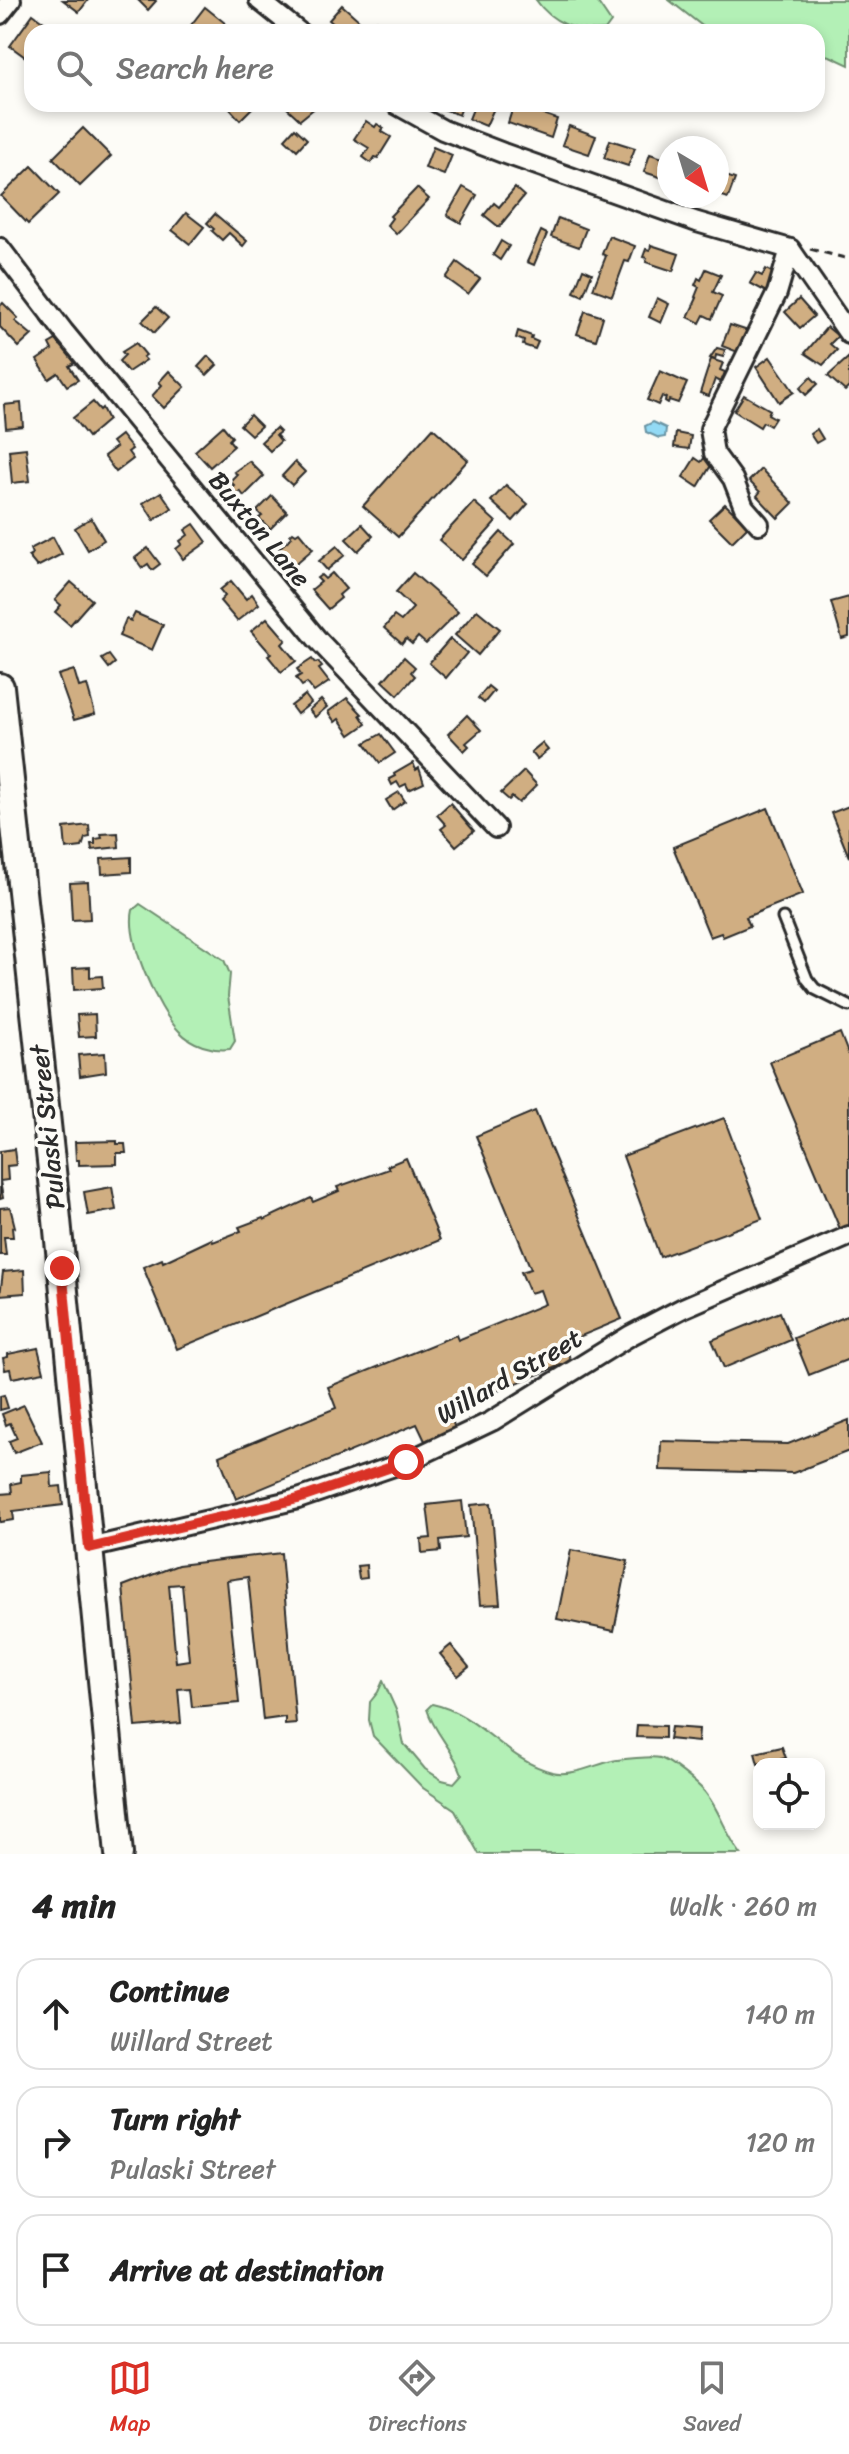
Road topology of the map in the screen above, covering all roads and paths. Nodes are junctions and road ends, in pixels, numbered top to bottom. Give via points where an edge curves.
1 (11, 0) edge
2 (259, 0) edge
3 (0, 14) edge
4 (289, 24) edge
5 (410, 112) edge
6 (0, 248) edge
7 (797, 248) junction
8 (849, 259) edge
9 (849, 334) edge
10 (759, 524) dead end
11 (0, 687) edge
12 (496, 828) dead end
13 (783, 918) dead end
14 (849, 1006) edge
15 (849, 1236) edge
16 (89, 1548) junction
17 (119, 1854) edge

1 - 3 street
2 - 4 street
5 - 7 street via 443,130 697,222
6 - 12 street, Buxton Lane via 317,639
7 - 8 path
7 - 9 street
7 - 10 street via 710,429 714,453
11 - 16 main road, Pulaski Street
13 - 14 lane via 807,979 815,989
15 - 16 street, Willard Street via 683,1308 492,1421 406,1462 298,1499
16 - 17 main road, Pulaski Street

